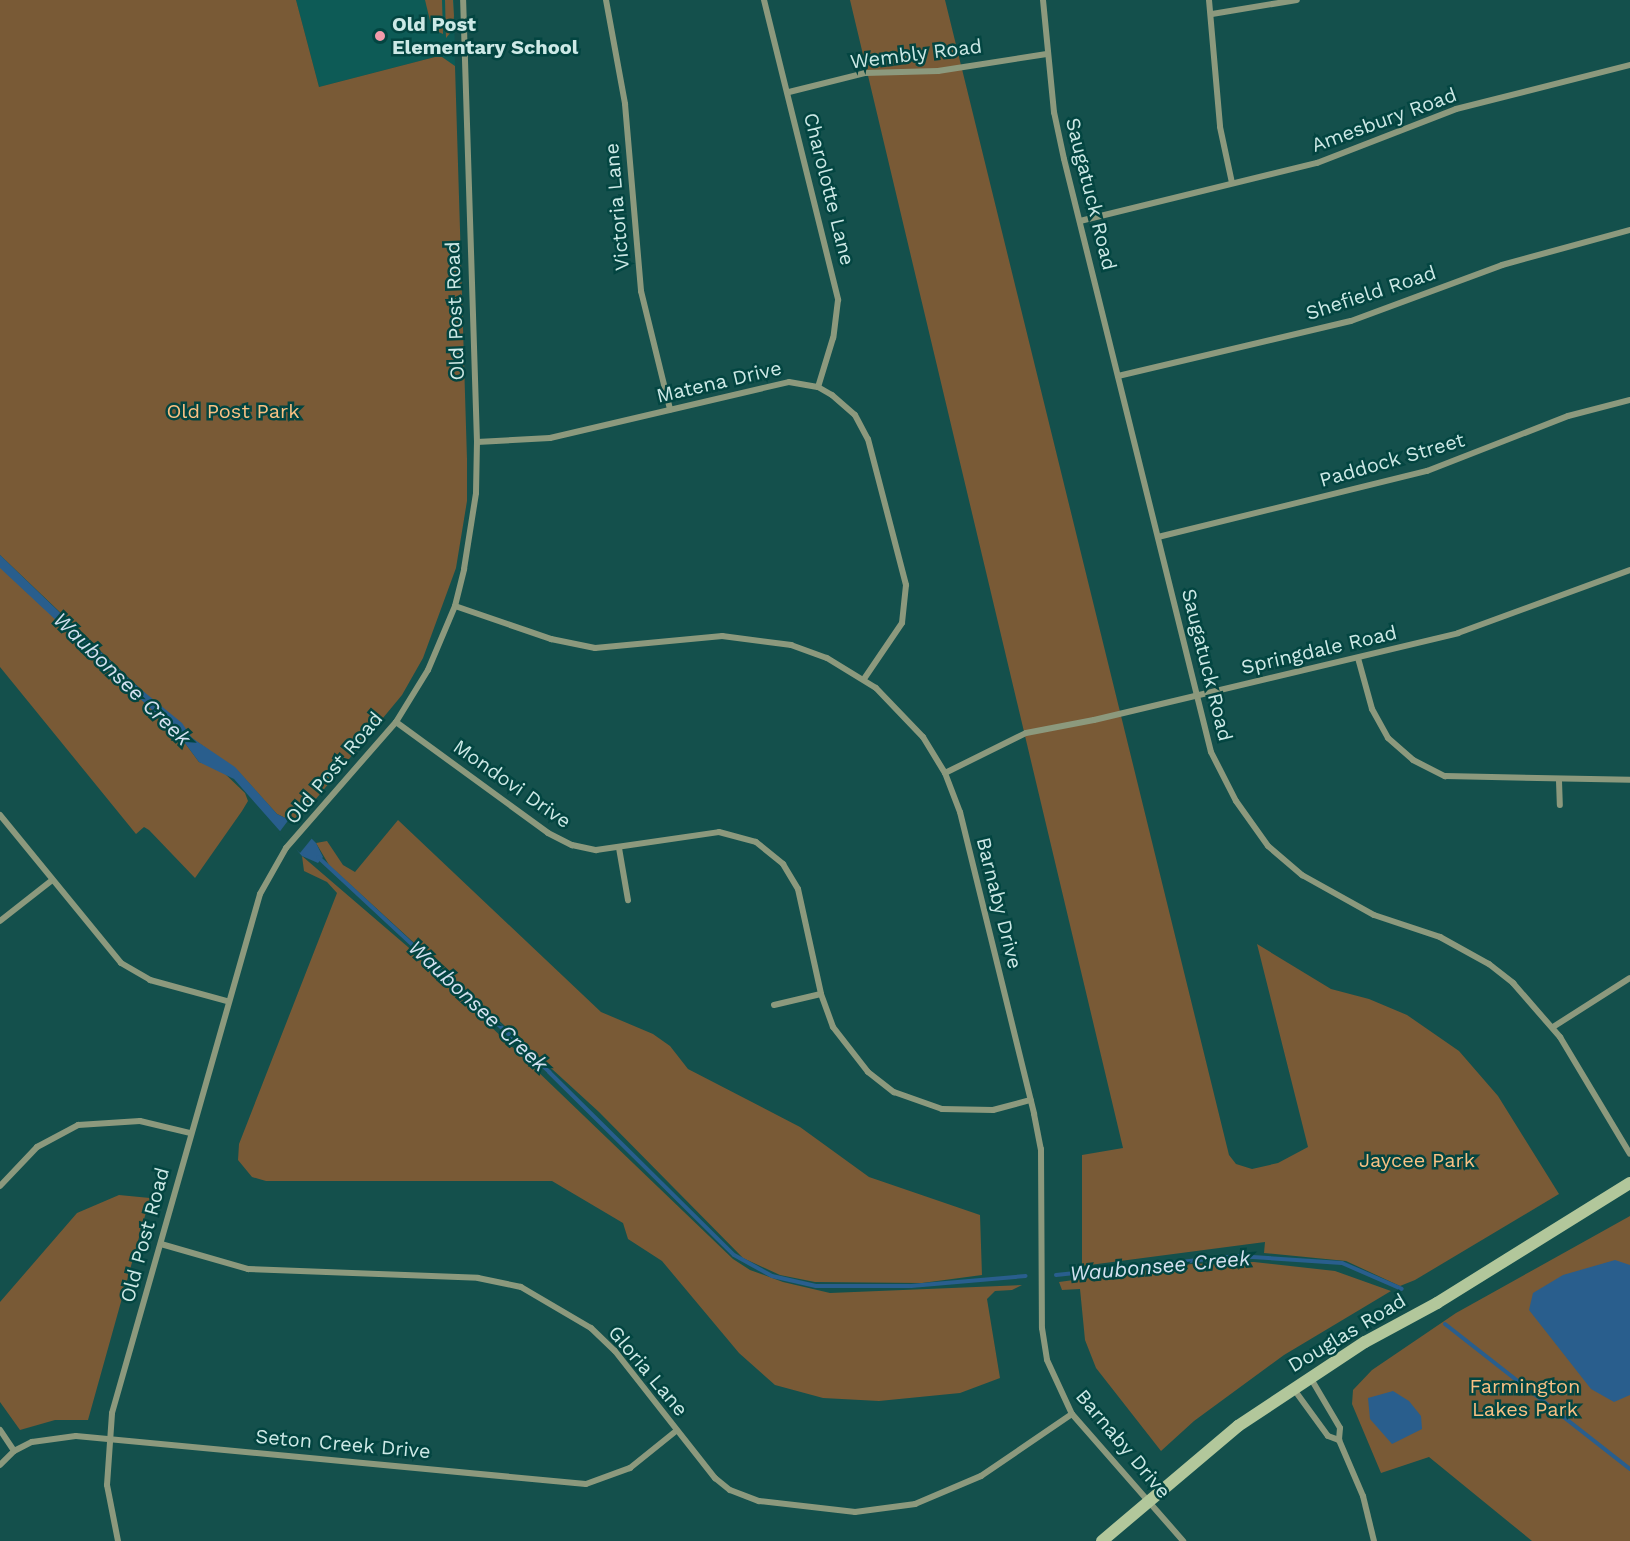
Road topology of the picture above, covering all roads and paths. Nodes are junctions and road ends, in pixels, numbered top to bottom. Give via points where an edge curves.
1 (463, 0) edge
2 (606, 0) edge
3 (764, 0) edge
4 (1043, 0) edge
5 (1209, 0) edge
6 (1297, 0) edge
7 (1212, 14) junction
8 (1047, 54) junction
9 (1630, 64) edge
10 (789, 92) junction
11 (1232, 183) junction
12 (1080, 221) junction
13 (1630, 230) edge
14 (1118, 376) junction
15 (818, 387) junction
16 (1630, 400) edge
17 (670, 410) junction
18 (477, 442) junction
19 (1158, 537) junction
20 (1630, 570) edge
21 (455, 606) junction
22 (1358, 658) junction
23 (864, 679) junction
24 (1197, 695) junction
25 (396, 722) junction
26 (945, 773) junction
27 (1630, 780) edge
28 (1559, 781) junction
29 (1560, 805) dead end
30 (0, 814) edge
31 (619, 848) junction
32 (51, 881) junction
33 (628, 900) dead end
34 (0, 921) edge
35 (1630, 978) edge
36 (821, 994) junction
37 (227, 1001) junction
38 (774, 1005) dead end
39 (1553, 1027) junction
40 (1031, 1100) junction
41 (190, 1133) junction
42 (1630, 1154) edge
43 (1630, 1183) edge
44 (0, 1186) edge
45 (161, 1244) junction
46 (1310, 1377) junction
47 (1293, 1388) junction
48 (1072, 1414) junction
49 (0, 1430) edge
50 (676, 1431) junction
51 (109, 1440) junction
52 (1339, 1440) junction
53 (14, 1451) junction
54 (0, 1465) edge
55 (1147, 1501) junction
56 (118, 1541) edge
57 (1102, 1541) edge
58 (1184, 1541) edge
59 (1374, 1541) edge

1 - 18 street, Old Post Road
2 - 17 street, Victoria Lane via 625,104 641,291
3 - 10 street, Charolotte Lane
4 - 8 street, Saugatuck Road
5 - 7 street
6 - 7 street
7 - 11 street via 1220,127
8 - 10 street, Wembly Road via 938,71 865,73
8 - 12 street, Saugatuck Road via 1054,112
9 - 11 street, Amesbury Road via 1456,109 1362,149
10 - 15 street, Charolotte Lane via 838,300 833,338
11 - 12 street, Amesbury Road
12 - 14 street, Saugatuck Road
13 - 14 street, Shefield Road via 1502,264 1351,321
14 - 19 street, Saugatuck Road
15 - 17 street, Matena Drive via 789,382
15 - 23 street, Matena Drive via 843,402 863,426 906,585 902,623
16 - 19 street, Paddock Street via 1568,416 1427,471
17 - 18 street, Matena Drive via 550,438
18 - 21 street, Old Post Road via 473,527
19 - 24 street, Saugatuck Road
20 - 22 street, Springdale Road via 1496,621
21 - 23 street, Barnaby Drive via 551,639 595,648 722,636 770,639 820,655
21 - 25 street, Old Post Road via 428,670
22 - 24 street, Springdale Road
22 - 28 street via 1372,709 1388,738 1413,760 1445,776
23 - 26 street, Barnaby Drive via 897,706
24 - 26 street, Springdale Road via 1026,733
24 - 39 street, Saugatuck Road via 1211,752 1236,801 1268,846 1339,899 1440,937 1489,964 1513,983
25 - 31 street, Mondovi Drive via 548,833 585,849
25 - 37 street, Old Post Road via 286,848 260,894
26 - 40 street, Barnaby Drive via 960,812
27 - 28 street
28 - 29 street
30 - 32 street
31 - 33 street
31 - 36 street, Mondovi Drive via 719,831 744,836 771,851 798,889
32 - 34 street
32 - 37 street via 133,972
35 - 39 street
36 - 38 street
36 - 40 street, Mondovi Drive via 843,1044 868,1072 894,1092 927,1105 962,1110 993,1110
37 - 41 street, Old Post Road
39 - 42 street, Saugatuck Road
40 - 48 street, Barnaby Drive via 1041,1149 1041,1288 1047,1360
41 - 44 street via 140,1120 78,1125 37,1147
41 - 45 street, Old Post Road
43 - 46 street, Douglas Road
45 - 50 street, Gloria Lane via 248,1269 478,1278 521,1287 591,1328 615,1351
45 - 51 street, Old Post Road via 112,1413
46 - 47 street, Douglas Road
46 - 52 street via 1340,1428
47 - 52 street via 1328,1436
47 - 55 street, Douglas Road via 1213,1444
48 - 50 street, Gloria Lane via 951,1492 915,1504 867,1512 780,1505 745,1497 715,1478
48 - 55 street, Barnaby Drive
49 - 53 street
50 - 51 street, Seton Creek Drive via 630,1468 586,1484
51 - 53 street, Seton Creek Drive via 56,1436
51 - 56 street, Old Post Road via 107,1485
52 - 59 street via 1363,1496
53 - 54 street, Seton Creek Drive
55 - 57 street, Douglas Road
55 - 58 street, Barnaby Drive

